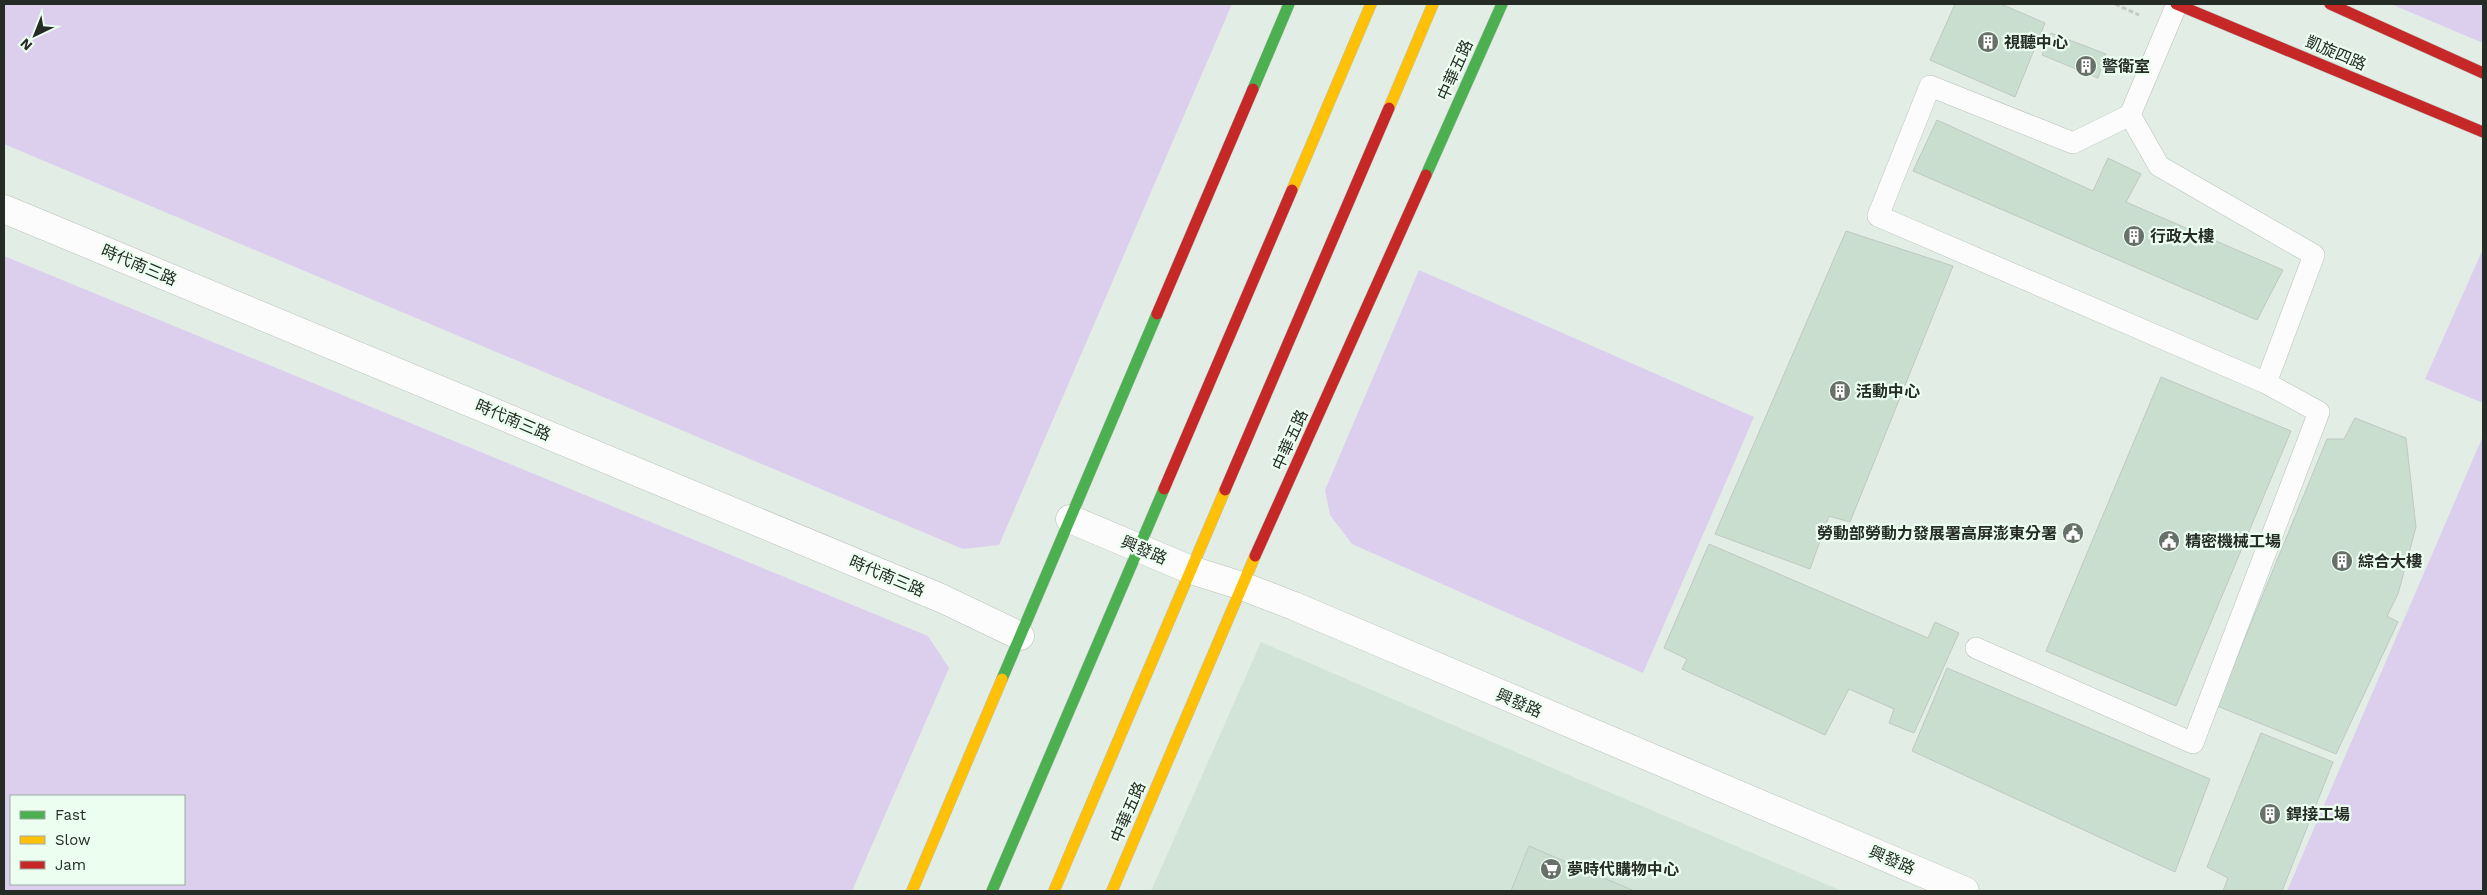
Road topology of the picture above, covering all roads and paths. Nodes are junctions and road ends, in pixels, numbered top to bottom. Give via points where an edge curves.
1 (1289, 4) edge
2 (1371, 4) edge
3 (1434, 4) edge
4 (1502, 4) edge
5 (2176, 4) edge
6 (2330, 4) edge
7 (2483, 74) edge
8 (2130, 115) junction
9 (2483, 132) edge
10 (4, 209) edge
11 (2266, 383) junction
12 (1070, 520) junction
13 (1138, 548) junction
14 (1191, 570) junction
15 (1242, 586) junction
16 (1020, 636) junction
17 (1976, 648) dead end
18 (912, 891) edge
19 (992, 891) edge
20 (1054, 891) edge
21 (1112, 891) edge
22 (1965, 891) edge

1 - 12 street
2 - 13 street
3 - 14 street
4 - 15 street, 中華五路
5 - 8 lane
5 - 9 street, 凱旋四路
6 - 7 street
8 - 11 lane via 2159,166 2314,255
8 - 11 lane via 2073,143 1930,86 1878,216
10 - 16 street, 時代南三路 via 943,599
11 - 17 lane via 2319,412 2193,743
12 - 13 street, 興發路
12 - 16 street
13 - 14 street, 興發路
13 - 19 street
14 - 15 street, 興發路
14 - 20 street
15 - 21 street, 中華五路
15 - 22 street, 興發路
16 - 18 street

